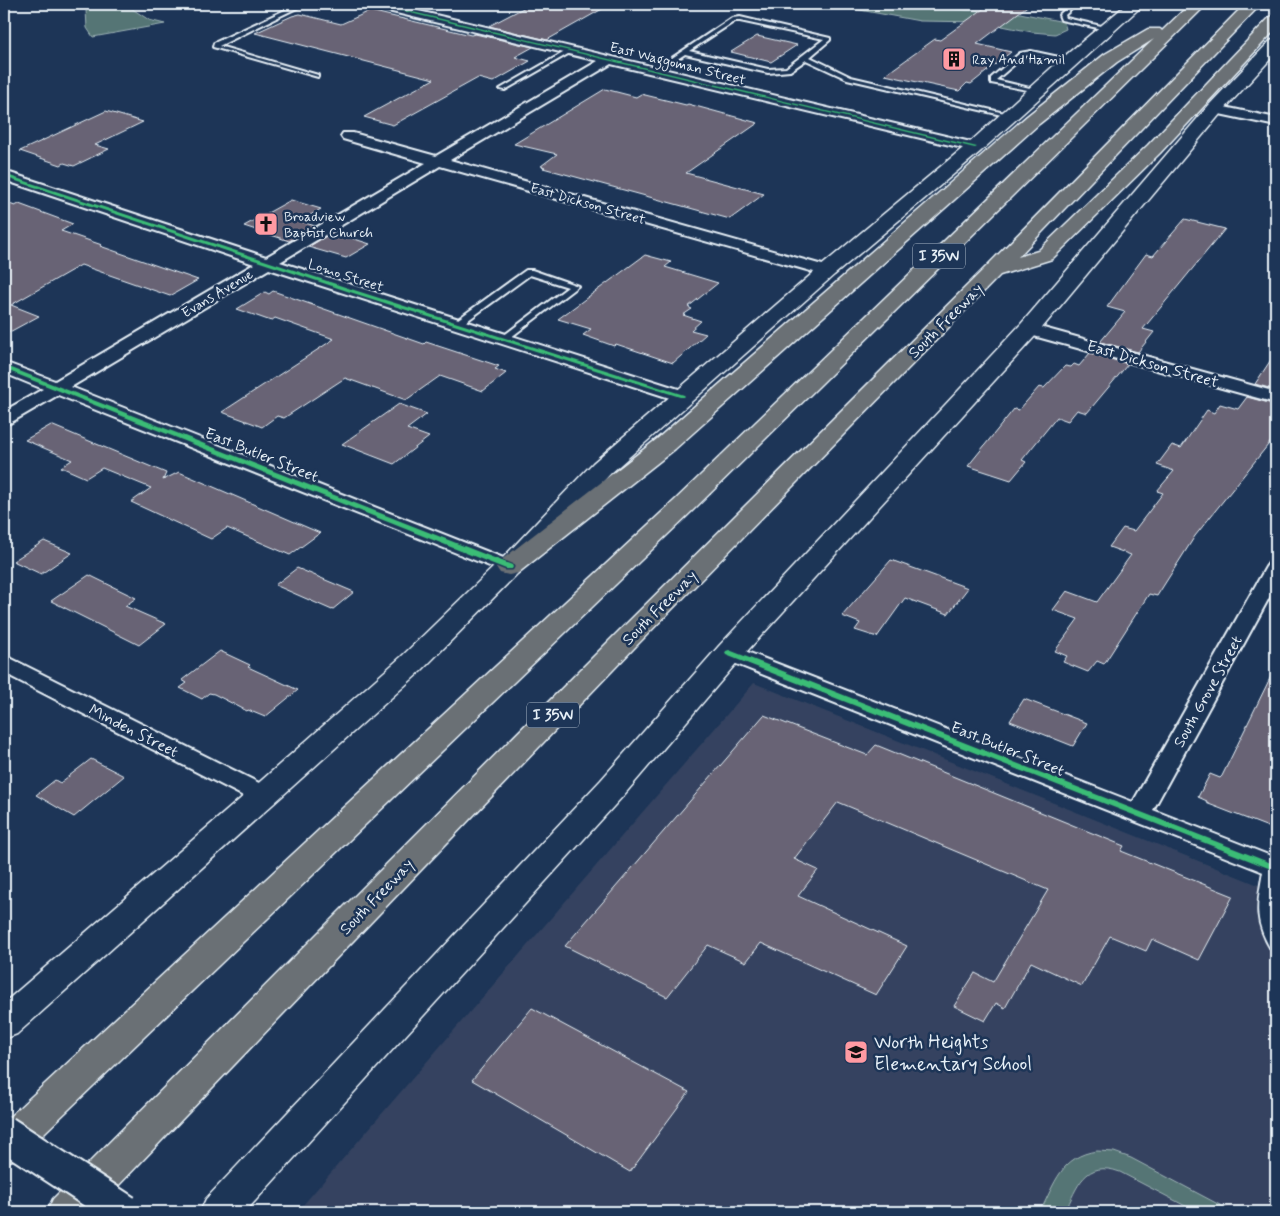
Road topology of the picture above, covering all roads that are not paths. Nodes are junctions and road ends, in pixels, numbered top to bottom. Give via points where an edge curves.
1 (302, 4) edge
2 (375, 4) edge
3 (427, 4) edge
4 (1074, 4) edge
5 (1136, 4) edge
6 (1253, 4) edge
7 (1197, 5) edge
8 (410, 12) junction
9 (1276, 20) edge
10 (1107, 28) junction
11 (1276, 44) edge
12 (572, 50) junction
13 (685, 52) junction
14 (806, 57) junction
15 (611, 59) junction
16 (1070, 60) junction
17 (657, 70) junction
18 (316, 76) dead end
19 (503, 89) dead end
20 (1036, 91) junction
21 (1215, 109) junction
22 (1010, 115) junction
23 (1276, 122) edge
24 (348, 136) dead end
25 (975, 147) junction
26 (438, 162) junction
27 (4, 174) edge
28 (268, 262) junction
29 (828, 271) junction
30 (993, 271) junction
31 (457, 324) junction
32 (1029, 329) junction
33 (503, 339) junction
34 (4, 367) edge
35 (56, 388) junction
36 (682, 396) junction
37 (1276, 398) edge
38 (4, 419) edge
39 (509, 567) junction
40 (1276, 567) edge
41 (729, 653) junction
42 (4, 664) edge
43 (264, 796) junction
44 (1138, 814) junction
45 (1273, 867) edge
46 (1276, 948) edge
47 (4, 1024) edge
48 (4, 1133) edge
49 (4, 1146) edge
50 (67, 1212) edge
51 (125, 1212) edge
52 (220, 1212) edge

1 - 18 lane via 232,35 216,47
2 - 8 street, East Waggoman Street
3 - 8 lane
4 - 10 lane via 1062,15 1063,19
5 - 10 main road
6 - 30 highway, South Freeway / I 35W
7 - 39 highway via 1111,58 1033,120 666,444
7 - 49 highway, I 35W via 675,513
8 - 12 street, East Waggoman Street
9 - 30 highway via 1148,155 1044,255
10 - 16 main road
11 - 21 main road
12 - 15 street, East Waggoman Street
12 - 19 lane
13 - 14 lane via 768,71 788,70
13 - 14 lane via 734,19 740,19 828,39
13 - 17 lane
14 - 22 lane via 849,78
15 - 17 street, East Waggoman Street
15 - 26 street, Evans Avenue
16 - 20 main road
16 - 20 lane via 1022,54 992,79 993,82
17 - 25 street, East Waggoman Street
20 - 22 main road
21 - 23 street
21 - 32 main road
22 - 25 main road
24 - 26 street, East Dickson Street
25 - 29 main road
26 - 28 street, Evans Avenue
26 - 29 street, East Dickson Street
27 - 28 street, Lomo Street
28 - 31 street, Lomo Street
28 - 35 street, Evans Avenue
29 - 36 main road
30 - 50 highway, South Freeway / I 35W via 625,641
31 - 33 street, Lomo Street
31 - 33 lane via 528,272 574,286
32 - 37 street, East Dickson Street
32 - 41 main road
33 - 36 street, Lomo Street
34 - 35 street, East Butler Street
35 - 38 street, Evans Avenue
35 - 39 street, East Butler Street
36 - 39 main road via 602,468
39 - 43 main road via 411,664
40 - 44 street, South Grove Street
41 - 44 street, East Butler Street
41 - 52 main road via 612,788
42 - 43 street, Minden Street
43 - 47 main road
44 - 45 street, East Butler Street
45 - 46 lane via 1262,911 1266,935
48 - 51 street, bridge

